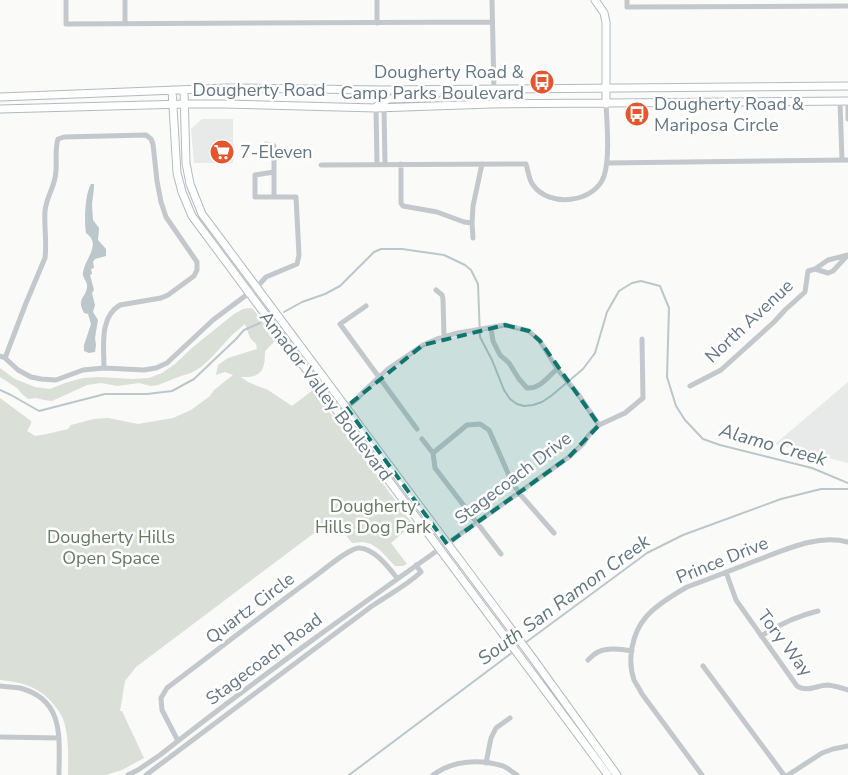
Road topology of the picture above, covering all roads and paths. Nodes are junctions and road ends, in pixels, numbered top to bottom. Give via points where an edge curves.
1 (66, 0) edge
2 (125, 0) edge
3 (377, 0) edge
4 (492, 0) edge
5 (594, 0) edge
6 (628, 0) edge
7 (716, 3) edge
8 (806, 3) edge
9 (848, 6) edge
10 (492, 22) junction
11 (377, 23) junction
12 (126, 24) junction
13 (848, 86) edge
14 (607, 89) junction
15 (172, 90) junction
16 (184, 90) junction
17 (444, 90) junction
18 (494, 90) junction
19 (0, 97) edge
20 (848, 101) edge
21 (840, 102) junction
22 (185, 104) junction
23 (606, 104) junction
24 (173, 105) junction
25 (380, 108) junction
26 (0, 109) edge
27 (848, 119) edge
28 (266, 144) dead end
29 (845, 160) edge
30 (607, 163) junction
31 (378, 164) junction
32 (385, 164) junction
33 (401, 164) junction
34 (482, 164) junction
35 (321, 165) dead end
36 (274, 172) junction
37 (274, 196) junction
38 (472, 223) junction
39 (473, 238) dead end
40 (848, 255) edge
41 (815, 269) junction
42 (256, 287) junction
43 (436, 290) dead end
44 (249, 293) junction
45 (366, 306) dead end
46 (490, 328) junction
47 (444, 337) junction
48 (642, 339) dead end
49 (2, 357) edge
50 (104, 368) junction
51 (559, 371) junction
52 (380, 377) junction
53 (690, 386) dead end
54 (346, 407) junction
55 (339, 413) junction
56 (599, 425) junction
57 (417, 429) dead end
58 (422, 439) dead end
59 (433, 452) junction
60 (519, 493) junction
61 (476, 522) junction
62 (554, 534) dead end
63 (848, 542) edge
64 (447, 544) junction
65 (440, 549) junction
66 (501, 554) dead end
67 (416, 565) junction
68 (726, 572) junction
69 (397, 578) junction
70 (818, 611) dead end
71 (327, 630) junction
72 (331, 636) junction
73 (761, 636) junction
74 (632, 650) junction
75 (532, 657) junction
76 (588, 660) dead end
77 (525, 663) junction
78 (703, 666) dead end
79 (0, 686) edge
80 (251, 686) junction
81 (848, 690) edge
82 (256, 693) junction
83 (510, 718) dead end
84 (195, 728) junction
85 (200, 734) junction
86 (0, 737) edge
87 (59, 738) junction
88 (178, 741) junction
89 (848, 746) edge
90 (486, 762) junction
91 (59, 775) edge
92 (128, 775) edge
93 (146, 775) edge
94 (434, 775) edge
95 (517, 775) edge
96 (608, 775) edge
97 (618, 775) edge
98 (702, 775) edge
99 (784, 775) edge
100 (788, 775) edge

1 - 12 street via 66,24
2 - 12 street
3 - 11 street
4 - 10 street
5 - 14 street via 604,13 606,22
6 - 7 street via 628,7
7 - 8 street
8 - 9 street
10 - 11 street
10 - 18 street
11 - 12 street
13 - 14 street, Dougherty Road
14 - 18 street, Dougherty Road
14 - 23 street
15 - 16 street, Dougherty Road
15 - 19 street, Dougherty Road
15 - 24 street, Amador Valley Boulevard
16 - 17 street, Dougherty Road
16 - 22 street, Amador Valley Boulevard
17 - 18 street, Dougherty Road
17 - 25 street via 424,98 388,98
20 - 21 street, Dougherty Road
20 - 27 street
21 - 23 street, Dougherty Road
21 - 29 street
22 - 24 street, Dougherty Road
22 - 25 street, Dougherty Road
22 - 42 street, Amador Valley Boulevard via 186,163 190,184 202,214
23 - 25 street, Dougherty Road
23 - 30 street
24 - 26 street, Dougherty Road
24 - 44 street, Amador Valley Boulevard via 177,173 182,192 192,216
25 - 31 street
25 - 32 street
28 - 36 street via 274,146
29 - 30 street
30 - 34 street via 604,178 590,193 568,200 553,199 532,185 526,164
31 - 32 street
31 - 35 street
32 - 33 street
33 - 34 street
33 - 38 street via 403,206
34 - 38 street
36 - 37 street
36 - 37 street via 255,174 255,197
37 - 42 street via 296,197 299,255 297,264 266,277
38 - 39 street
40 - 41 street via 828,260
40 - 41 street via 833,271 828,273
41 - 53 street, North Avenue via 808,271 805,292 774,322 722,370
42 - 44 street
42 - 54 street, Amador Valley Boulevard
43 - 47 street via 443,299
44 - 50 street via 167,363 144,370
44 - 55 street, Amador Valley Boulevard
45 - 52 street via 340,324
46 - 47 street
46 - 51 street via 505,325 529,331 540,341
46 - 51 street via 500,354 527,388 540,385
47 - 52 street via 423,345
48 - 56 street, Stagecoach Drive via 643,398 625,413
49 - 50 street via 18,370 41,379 56,380 83,370
49 - 50 street via 45,258 45,213 55,178 58,139 146,135 153,144 166,218 197,262 197,270 194,276 168,295 120,305 109,314
51 - 56 street
52 - 54 street
52 - 57 street
54 - 55 street
54 - 64 street, Amador Valley Boulevard
55 - 65 street, Amador Valley Boulevard
56 - 60 street, Stagecoach Drive via 569,457
58 - 59 street
59 - 60 street via 467,424 480,424 489,430
59 - 61 street via 435,468
60 - 61 street, Stagecoach Drive
60 - 62 street
61 - 64 street, Stagecoach Drive
61 - 66 street
63 - 68 street, Prince Drive via 826,540 798,545
64 - 65 street, Stagecoach Road
64 - 75 street, Amador Valley Boulevard
65 - 67 street, Stagecoach Road
65 - 77 street, Amador Valley Boulevard
67 - 69 street, Stagecoach Road
67 - 72 street, Stagecoach Road via 421,572
68 - 73 street, Tory Way via 736,600
68 - 74 street, Prince Drive via 686,587 647,615 634,638
69 - 71 street, Stagecoach Road
69 - 88 street, Quartz Circle via 383,561 370,551 359,548 346,553 302,585 167,688 161,698 162,710
70 - 73 street via 780,624
71 - 72 street
71 - 80 street, Stagecoach Road
72 - 82 street, Stagecoach Road
73 - 81 street, Tory Way via 801,689 830,685
74 - 76 street via 604,650
74 - 98 street, Prince Drive via 634,680
75 - 77 street
75 - 97 street, Amador Valley Boulevard
77 - 96 street, Amador Valley Boulevard
78 - 99 street
79 - 87 street via 18,688 42,699 57,722
80 - 82 street
80 - 84 street, Stagecoach Road
82 - 85 street, Stagecoach Road
83 - 90 street via 496,728
84 - 85 street
84 - 88 street, Stagecoach Road
85 - 93 street, Stagecoach Road
86 - 87 street
87 - 91 street
88 - 92 street, Stagecoach Road
89 - 100 street via 822,753
90 - 94 street via 459,763
90 - 95 street via 505,767

